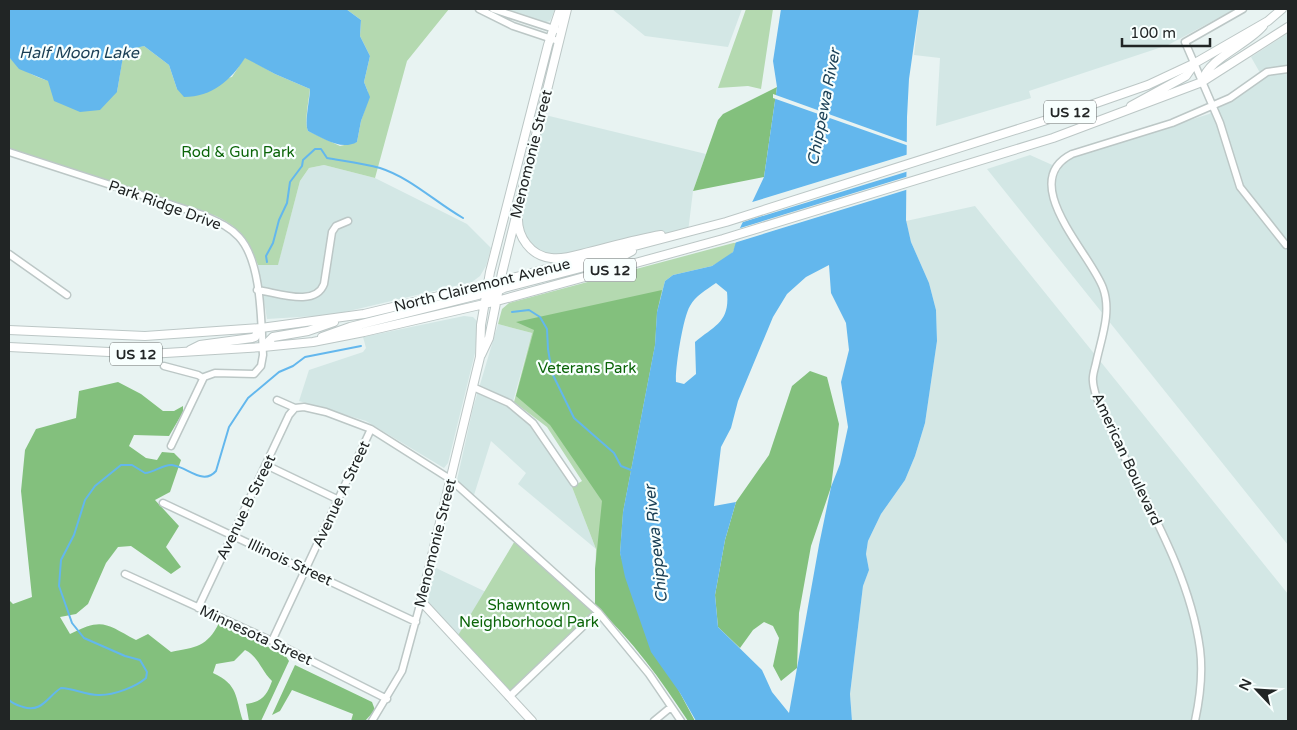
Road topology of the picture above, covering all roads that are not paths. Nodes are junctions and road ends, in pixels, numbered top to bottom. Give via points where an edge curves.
1 (479, 9) edge
2 (493, 9) edge
3 (560, 9) edge
4 (567, 9) edge
5 (1243, 9) edge
6 (1282, 9) edge
7 (1268, 21) junction
8 (1288, 27) edge
9 (557, 30) junction
10 (554, 40) junction
11 (1195, 63) junction
12 (1288, 70) edge
13 (1202, 82) junction
14 (1213, 106) junction
15 (1114, 116) junction
16 (9, 152) edge
17 (518, 211) junction
18 (348, 222) dead end
19 (688, 232) junction
20 (645, 244) junction
21 (1286, 244) dead end
22 (9, 254) edge
23 (501, 281) junction
24 (487, 288) junction
25 (257, 290) junction
26 (499, 290) junction
27 (67, 294) dead end
28 (498, 301) junction
29 (485, 304) junction
30 (347, 317) junction
31 (261, 328) junction
32 (9, 330) edge
33 (307, 343) junction
34 (9, 347) edge
35 (263, 347) junction
36 (184, 352) junction
37 (480, 357) junction
38 (164, 366) dead end
39 (203, 378) junction
40 (473, 387) junction
41 (277, 400) dead end
42 (295, 408) junction
43 (370, 429) junction
44 (171, 446) dead end
45 (266, 465) junction
46 (450, 479) junction
47 (574, 483) dead end
48 (339, 500) junction
49 (163, 503) dead end
50 (232, 535) junction
51 (306, 570) junction
52 (125, 574) dead end
53 (421, 601) junction
54 (198, 608) junction
55 (598, 612) junction
56 (416, 622) junction
57 (272, 641) junction
58 (509, 698) junction
59 (387, 699) junction
60 (671, 707) junction
61 (372, 721) edge
62 (532, 721) edge
63 (654, 721) edge
64 (680, 721) edge
65 (1195, 721) edge

1 - 10 street via 512,26
2 - 9 street
3 - 9 main road, Menomonie Street
4 - 9 main road, Menomonie Street
5 - 11 street via 1185,42
6 - 7 main road, US 12
7 - 11 main road, US 12
7 - 13 main road via 1244,44 1211,64
8 - 13 main road, US 12
9 - 10 main road, Menomonie Street
10 - 17 main road, Menomonie Street
10 - 24 main road, Menomonie Street
11 - 13 street
11 - 15 main road via 1186,76
11 - 19 main road, North Clairemont Avenue / US 12 via 1148,85 942,154
12 - 14 street, American Boulevard via 1267,72
13 - 14 street
13 - 15 main road, US 12
14 - 21 street via 1240,187
14 - 65 street, American Boulevard via 1172,123 1072,154 1059,163 1051,184 1056,207 1098,274 1108,308 1092,380 1096,396 1188,594 1200,651
15 - 28 main road, North Clairemont Avenue / US 12 via 1053,138 723,239
16 - 25 street, Park Ridge Drive via 223,224 248,250
17 - 19 main road via 520,232 526,244 551,258
17 - 23 main road, Menomonie Street
18 - 25 street via 336,226 332,232 320,292 308,297
19 - 20 main road, North Clairemont Avenue / US 12
20 - 23 main road, North Clairemont Avenue / US 12
20 - 26 main road via 619,258
22 - 27 street
23 - 24 main road
23 - 26 main road, Menomonie Street
24 - 29 main road, Menomonie Street
24 - 30 main road, North Clairemont Avenue / US 12
24 - 33 main road via 350,327
25 - 31 street, Park Ridge Drive
26 - 28 main road, Menomonie Street
26 - 29 main road
28 - 29 main road, North Clairemont Avenue / US 12
28 - 37 main road, Menomonie Street via 489,338
29 - 33 main road, North Clairemont Avenue / US 12
29 - 37 main road, Menomonie Street
30 - 31 main road, North Clairemont Avenue / US 12
30 - 35 main road via 308,331 273,337
31 - 32 main road, North Clairemont Avenue / US 12 via 145,336
31 - 35 street, Park Ridge Drive
31 - 36 main road via 252,338 200,345
33 - 35 main road, North Clairemont Avenue / US 12
34 - 36 main road, North Clairemont Avenue / US 12 via 149,354
35 - 36 main road, North Clairemont Avenue / US 12
35 - 39 street via 263,362 254,374 215,373
37 - 40 main road, Menomonie Street
38 - 39 street
39 - 44 street
40 - 46 main road, Menomonie Street
40 - 47 street via 509,403 533,423
41 - 42 street
42 - 43 street via 314,409
42 - 45 street, Avenue B Street
43 - 46 street
43 - 48 street, Avenue A Street
45 - 48 street
45 - 50 street, Avenue B Street
46 - 53 main road, Menomonie Street
46 - 55 street
48 - 51 street, Avenue A Street
49 - 50 street, Illinois Street
50 - 51 street, Illinois Street
50 - 54 street, Avenue B Street
51 - 56 street, Illinois Street
51 - 57 street, Avenue A Street
52 - 54 street, Minnesota Street
53 - 56 street, Menomonie Street
53 - 58 main road
54 - 57 street, Minnesota Street
55 - 58 street
55 - 60 street via 639,661
56 - 59 street, Menomonie Street via 402,671
57 - 59 street, Minnesota Street
58 - 62 main road
59 - 61 street, Menomonie Street
60 - 63 street
60 - 64 street

